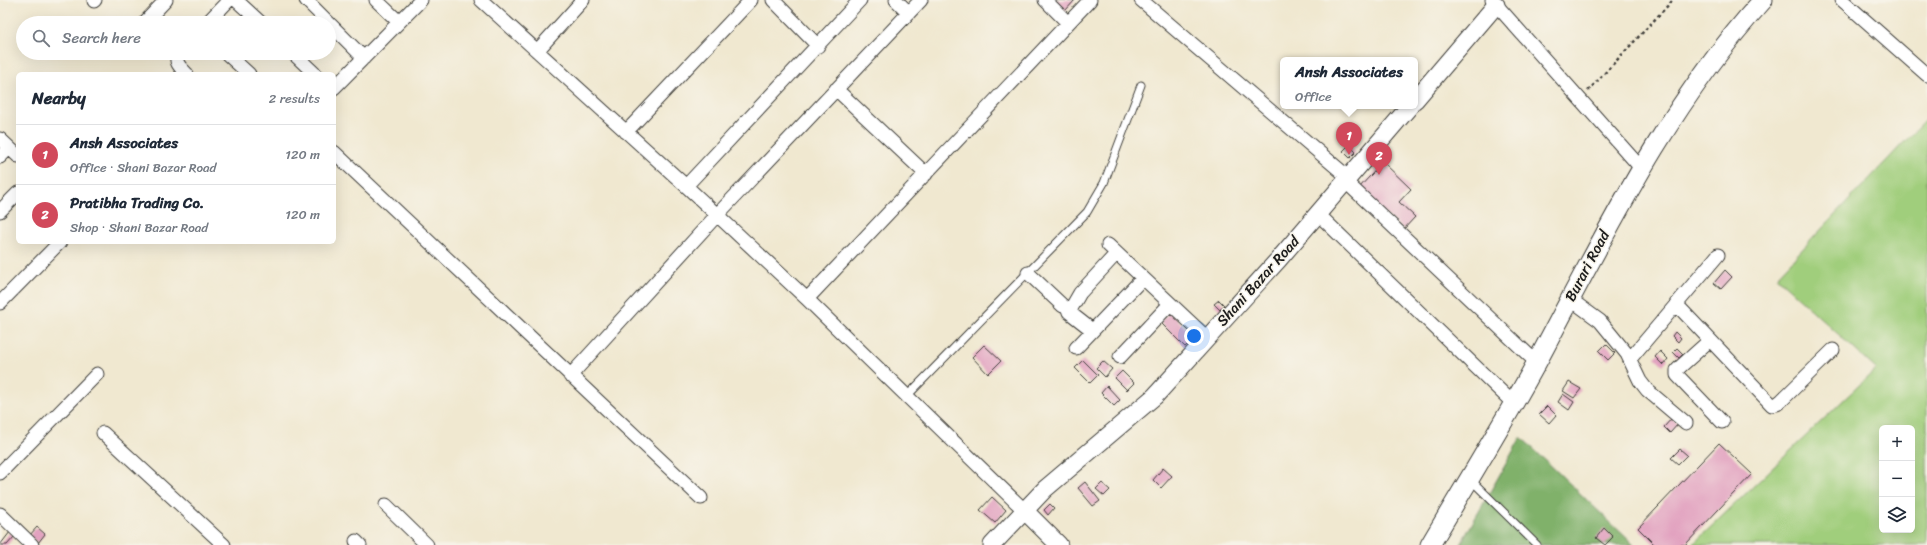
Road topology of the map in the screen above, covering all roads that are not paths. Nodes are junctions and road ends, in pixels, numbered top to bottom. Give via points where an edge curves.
1 (166, 0) edge
2 (229, 0) edge
3 (236, 0) edge
4 (306, 0) edge
5 (376, 0) edge
6 (421, 0) edge
7 (481, 0) edge
8 (583, 0) edge
9 (751, 0) edge
10 (773, 0) edge
11 (860, 0) edge
12 (896, 0) edge
13 (921, 0) edge
14 (1045, 0) edge
15 (1090, 0) edge
16 (1141, 0) edge
17 (1763, 0) edge
18 (1842, 0) edge
19 (1494, 2) edge
20 (909, 13) junction
21 (151, 16) edge
22 (214, 16) edge
23 (253, 16) edge
24 (322, 16) edge
25 (399, 22) junction
26 (1068, 23) junction
27 (336, 30) edge
28 (818, 46) junction
29 (537, 51) junction
30 (364, 58) junction
31 (177, 60) edge
32 (234, 60) edge
33 (300, 60) edge
34 (185, 72) edge
35 (247, 72) edge
36 (313, 72) edge
37 (1927, 75) edge
38 (1141, 85) dead end
39 (336, 86) edge
40 (836, 89) junction
41 (1418, 96) edge
42 (1407, 109) edge
43 (626, 132) junction
44 (336, 154) edge
45 (1641, 168) junction
46 (926, 174) junction
47 (1348, 180) junction
48 (686, 186) junction
49 (16, 195) edge
50 (0, 212) edge
51 (1318, 214) junction
52 (717, 215) junction
53 (58, 244) edge
54 (1718, 255) dead end
55 (1028, 272) junction
56 (1143, 278) junction
57 (808, 299) junction
58 (1570, 299) junction
59 (0, 303) edge
60 (1170, 304) junction
61 (1676, 304) junction
62 (1063, 306) dead end
63 (1092, 330) junction
64 (1207, 338) junction
65 (1710, 340) junction
66 (1076, 348) dead end
67 (1833, 350) dead end
68 (1120, 357) dead end
69 (1630, 359) junction
70 (1536, 362) junction
71 (97, 374) dead end
72 (570, 376) junction
73 (907, 396) junction
74 (1513, 403) junction
75 (1722, 422) dead end
76 (1686, 423) dead end
77 (103, 433) dead end
78 (0, 473) edge
79 (1470, 478) junction
80 (701, 498) dead end
81 (386, 505) dead end
82 (1024, 510) junction
83 (0, 514) edge
84 (32, 545) edge
85 (224, 545) edge
86 (427, 545) edge
87 (992, 545) edge
88 (1059, 545) edge
89 (1430, 545) edge
90 (1537, 545) edge

1 - 21 street
2 - 22 street
3 - 23 street
4 - 24 street
5 - 25 street
6 - 25 street
7 - 29 street
8 - 29 street
9 - 43 street
10 - 28 street
11 - 28 street
12 - 20 street
13 - 20 street
14 - 26 street
15 - 26 street
16 - 47 street
17 - 45 main road, Burari Road via 1705,69
18 - 37 street
19 - 41 street
19 - 45 street
20 - 40 street
25 - 30 street
26 - 46 street
27 - 30 street
28 - 48 street
29 - 43 street
30 - 39 street
31 - 34 street via 177,64
32 - 35 street
33 - 36 street
38 - 55 lane via 1104,182 1087,212
40 - 46 street
40 - 52 street
42 - 47 street, Shani Bazar Road
43 - 48 street
44 - 72 street
45 - 58 main road, Burari Road
46 - 57 street
47 - 51 street, Shani Bazar Road
47 - 70 street
48 - 52 street
49 - 50 street
51 - 64 street, Shani Bazar Road
51 - 74 street
52 - 57 street
52 - 72 street
53 - 59 street
54 - 61 street
55 - 62 street
55 - 73 lane
56 - 60 street
56 - 63 street
56 - 63 street via 1112,250 1069,312
57 - 73 street
58 - 69 street via 1600,321
58 - 70 main road, Burari Road
60 - 64 street
60 - 68 street
61 - 65 street
61 - 69 street
63 - 66 street
64 - 82 street, Shani Bazar Road via 1155,396 1045,489
65 - 67 street via 1772,405 1782,400
65 - 75 street via 1680,366 1677,374
69 - 76 street via 1647,390
70 - 74 main road, Burari Road
71 - 78 street
72 - 80 street
73 - 82 street
74 - 79 main road, Burari Road
77 - 85 street
79 - 89 main road, Burari Road
79 - 90 lane
81 - 86 street
82 - 87 street, Shani Bazar Road
82 - 88 street
83 - 84 street

